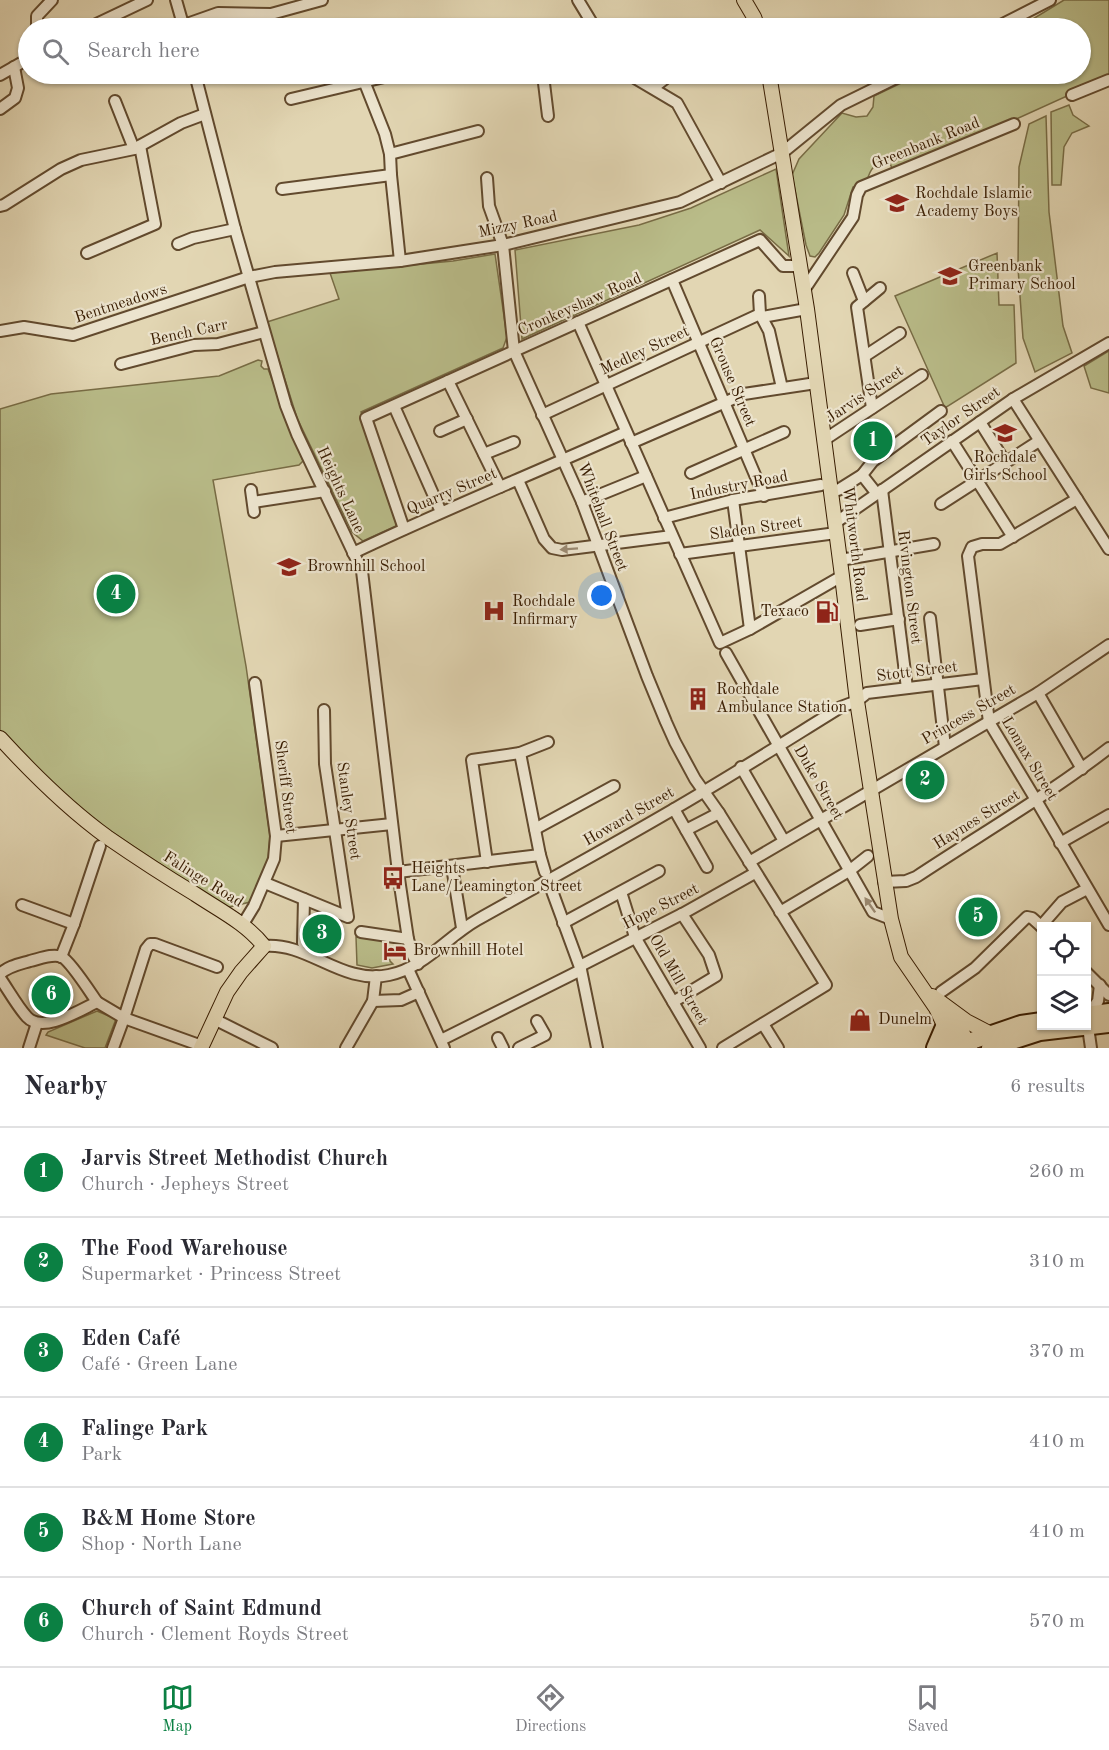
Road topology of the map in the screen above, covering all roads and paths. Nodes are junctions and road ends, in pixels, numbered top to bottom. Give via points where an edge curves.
1 (52, 0) edge
2 (147, 0) edge
3 (176, 0) edge
4 (322, 0) edge
5 (578, 0) edge
6 (744, 0) edge
7 (1050, 0) edge
8 (123, 5) edge
9 (37, 18) edge
10 (103, 18) edge
11 (181, 18) edge
12 (206, 18) edge
13 (589, 18) edge
14 (754, 18) edge
15 (1015, 18) edge
16 (18, 65) edge
17 (14, 67) junction
18 (0, 75) edge
19 (1109, 80) edge
20 (198, 84) edge
21 (352, 84) edge
22 (365, 84) edge
23 (545, 84) edge
24 (646, 84) edge
25 (658, 84) edge
26 (771, 84) edge
27 (884, 84) edge
28 (653, 88) junction
29 (1072, 95) dead end
30 (291, 99) dead end
31 (115, 101) dead end
32 (0, 109) edge
33 (205, 114) junction
34 (548, 116) dead end
35 (1014, 124) dead end
36 (478, 131) dead end
37 (137, 148) junction
38 (782, 153) junction
39 (390, 154) junction
40 (391, 175) junction
41 (487, 178) dead end
42 (721, 183) junction
43 (282, 189) dead end
44 (0, 206) edge
45 (235, 230) junction
46 (178, 244) dead end
47 (503, 245) junction
48 (87, 253) dead end
49 (400, 261) junction
50 (800, 266) junction
51 (853, 273) dead end
52 (249, 277) junction
53 (672, 280) junction
54 (880, 288) dead end
55 (804, 290) junction
56 (759, 297) dead end
57 (861, 304) junction
58 (801, 310) dead end
59 (761, 315) junction
60 (578, 322) junction
61 (0, 331) edge
62 (264, 332) junction
63 (900, 333) dead end
64 (698, 342) junction
65 (1109, 343) edge
66 (514, 351) junction
67 (865, 356) junction
68 (121, 364) dead end
69 (922, 375) dead end
70 (448, 381) junction
71 (816, 383) junction
72 (606, 385) junction
73 (782, 388) junction
74 (1013, 399) junction
75 (724, 402) junction
76 (394, 406) junction
77 (872, 408) junction
78 (941, 411) dead end
79 (542, 415) junction
80 (467, 419) junction
81 (980, 422) junction
82 (440, 431) dead end
83 (626, 432) junction
84 (784, 432) dead end
85 (824, 440) junction
86 (952, 441) junction
87 (1039, 441) junction
88 (514, 442) dead end
89 (631, 442) junction
90 (744, 450) junction
91 (484, 454) junction
92 (563, 460) junction
93 (1005, 462) junction
94 (691, 472) dead end
95 (646, 476) junction
96 (862, 476) junction
97 (518, 480) junction
98 (977, 480) junction
99 (821, 485) dead end
100 (500, 487) junction
101 (251, 490) dead end
102 (838, 490) dead end
103 (325, 491) junction
104 (879, 492) junction
105 (764, 496) junction
106 (1077, 499) junction
107 (733, 500) junction
108 (582, 502) junction
109 (941, 504) dead end
110 (441, 512) junction
111 (664, 518) junction
112 (836, 528) junction
113 (404, 529) junction
114 (672, 536) junction
115 (1013, 537) junction
116 (934, 544) dead end
117 (597, 546) junction
118 (739, 546) junction
119 (1109, 549) edge
120 (890, 551) junction
121 (353, 553) junction
122 (680, 554) junction
123 (840, 560) junction
124 (842, 576) junction
125 (930, 618) dead end
126 (899, 619) junction
127 (860, 625) dead end
128 (750, 629) junction
129 (1109, 645) edge
130 (726, 653) dead end
131 (982, 679) junction
132 (255, 683) dead end
133 (939, 684) junction
134 (907, 688) junction
135 (1038, 693) junction
136 (857, 701) junction
137 (324, 710) dead end
138 (988, 722) junction
139 (0, 738) edge
140 (548, 742) dead end
141 (778, 746) junction
142 (945, 747) junction
143 (1109, 748) edge
144 (520, 753) junction
145 (741, 768) junction
146 (1082, 769) junction
147 (614, 786) dead end
148 (705, 790) junction
149 (871, 790) junction
150 (1036, 800) junction
151 (674, 809) junction
152 (719, 813) junction
153 (1109, 815) edge
154 (821, 820) junction
155 (392, 824) junction
156 (535, 829) junction
157 (335, 830) junction
158 (686, 830) junction
159 (276, 836) junction
160 (784, 841) junction
161 (1060, 843) junction
162 (100, 846) dead end
163 (540, 855) junction
164 (868, 856) dead end
165 (487, 861) junction
166 (749, 862) junction
167 (452, 867) junction
168 (707, 867) dead end
169 (659, 871) dead end
170 (849, 871) junction
171 (398, 872) junction
172 (755, 873) junction
173 (546, 876) junction
174 (884, 882) junction
175 (265, 883) junction
176 (1087, 889) junction
177 (621, 892) junction
178 (304, 899) junction
179 (22, 905) dead end
180 (780, 912) junction
181 (682, 914) junction
182 (891, 920) junction
183 (1045, 922) edge
184 (563, 923) junction
185 (1037, 923) edge
186 (74, 924) junction
187 (243, 924) junction
188 (1109, 925) edge
189 (462, 928) junction
190 (361, 932) dead end
191 (635, 937) junction
192 (408, 939) junction
193 (303, 943) dead end
194 (264, 946) junction
195 (61, 957) junction
196 (413, 966) junction
197 (217, 967) dead end
198 (580, 968) junction
199 (0, 976) edge
200 (376, 976) junction
201 (1091, 976) edge
202 (1100, 984) junction
203 (923, 989) junction
204 (419, 992) junction
205 (941, 992) dead end
206 (1109, 995) edge
207 (373, 1001) junction
208 (97, 1002) junction
209 (673, 1002) junction
210 (936, 1008) junction
211 (1109, 1012) edge
212 (1091, 1013) edge
213 (124, 1018) junction
214 (214, 1019) junction
215 (1091, 1019) edge
216 (537, 1021) dead end
217 (1091, 1021) edge
218 (1037, 1022) edge
219 (37, 1023) junction
220 (762, 1024) junction
221 (1109, 1024) edge
222 (944, 1027) junction
223 (1048, 1030) edge
224 (1088, 1030) edge
225 (1025, 1036) junction
226 (990, 1041) edge
227 (442, 1044) edge
228 (202, 1047) edge
229 (959, 1047) edge
230 (29, 1048) edge
231 (113, 1048) edge
232 (272, 1048) edge
233 (346, 1048) edge
234 (519, 1048) edge
235 (597, 1048) edge
236 (700, 1048) edge
237 (723, 1048) edge
238 (778, 1048) edge
239 (935, 1048) edge
240 (1003, 1048) edge
241 (1090, 1048) edge

1 - 9 street
2 - 8 street
3 - 11 street
4 - 12 street via 271,14 218,13
5 - 13 street
6 - 14 main road
7 - 15 street
8 - 10 street
16 - 17 street
17 - 18 street
17 - 32 street via 18,88 15,98
19 - 29 street
20 - 33 street, Heights Lane
21 - 30 street
22 - 39 street
23 - 34 street
24 - 28 street
25 - 28 street
26 - 38 main road, Whitworth Road
27 - 38 street, Mizzy Road via 841,105
28 - 42 street via 677,103
31 - 37 street
33 - 37 street
33 - 45 street, Heights Lane
35 - 55 street, Greenbank Road via 861,188 853,217
36 - 39 street
37 - 44 street via 81,160
37 - 48 street via 144,161 155,224
38 - 42 street, Mizzy Road
38 - 50 main road, Whitworth Road
39 - 40 street
40 - 43 street
40 - 49 street
41 - 47 street, Whitehall Street via 489,206
42 - 47 street, Mizzy Road via 680,202
45 - 46 street
45 - 52 street, Heights Lane
47 - 49 street, Mizzy Road
47 - 66 street, Whitehall Street
49 - 52 street, Mizzy Road
50 - 53 street, Cronkeyshaw Road via 783,266 760,240
50 - 55 main road, Whitworth Road
51 - 57 street
52 - 61 street, Bentmeadows via 73,335 24,327
52 - 62 street, Heights Lane
53 - 60 street, Cronkeyshaw Road
53 - 64 street, Grouse Street
54 - 57 street
55 - 71 main road, Whitworth Road
56 - 59 street
57 - 67 street
58 - 59 street, Medley Street
59 - 64 street, Medley Street
59 - 73 street via 769,331
60 - 66 street, Cronkeyshaw Road
60 - 72 street
62 - 68 street, Bench Carr
62 - 103 street, Heights Lane via 286,406
63 - 67 street
64 - 72 street, Medley Street
64 - 75 street, Grouse Street
65 - 74 street, Taylor Street
66 - 70 street, Cronkeyshaw Road
66 - 79 street, Whitehall Street
67 - 77 street
69 - 77 street, Jarvis Street
70 - 76 street, Cronkeyshaw Road
70 - 80 street
71 - 73 street
71 - 85 main road, Whitworth Road
72 - 79 street, Medley Street
72 - 83 street
73 - 75 street via 744,394
74 - 81 street, Taylor Street
74 - 87 street
75 - 89 street
75 - 90 street, Grouse Street
76 - 110 street
76 - 113 street, Cronkeyshaw Road via 366,418
77 - 85 street, Jarvis Street
78 - 96 street via 873,461
79 - 92 street, Whitehall Street
80 - 82 street
80 - 91 street
81 - 86 street, Taylor Street
81 - 93 street
83 - 89 street
83 - 92 street, Quarry Street
84 - 90 street
85 - 112 main road, Whitworth Road
86 - 98 street
86 - 104 street, Taylor Street
87 - 93 street
87 - 106 street
88 - 91 street
89 - 95 street
90 - 94 street
90 - 105 street, Grouse Street
91 - 100 street
92 - 97 street, Quarry Street
92 - 108 street, Whitehall Street
93 - 98 street
95 - 108 street
95 - 111 street
96 - 102 street
96 - 104 street
97 - 100 street, Quarry Street
117 -> 97 street via 552,548 544,539
98 - 109 street
98 - 115 street
99 - 105 street, Industry Road
100 - 110 street, Quarry Street
101 - 103 street via 254,507
103 - 121 street, Heights Lane
104 - 112 street, Taylor Street
104 - 120 street, Rivington Street
105 - 107 street, Industry Road
106 - 115 street
106 - 119 street
107 - 111 street, Industry Road
107 - 118 street
108 - 117 street, Whitehall Street
110 - 113 street, Quarry Street
111 - 114 street
112 - 118 street, Sladen Street
112 - 123 main road, Whitworth Road
113 - 121 street, Quarry Street
114 - 117 street
114 - 122 street
115 - 131 street, Lomax Street via 999,544 972,547 968,556
116 - 120 street via 912,543
117 - 148 street, Whitehall Street via 675,742
118 - 122 street, Sladen Street
118 - 128 street
120 - 123 street
120 - 126 street, Rivington Street
121 - 155 street, Heights Lane via 362,571
122 - 128 street via 720,643
123 - 124 main road, Whitworth Road
124 - 128 street
124 - 136 main road, Whitworth Road
125 - 133 street
126 - 127 street
126 - 134 street, Rivington Street
129 - 135 street, Princess Street
130 - 141 street, Duke Street
131 - 133 street, Stott Street
131 - 138 street, Lomax Street
132 - 159 street, Sheriff Street
133 - 134 street, Stott Street
133 - 142 street
134 - 136 street, Stott Street via 867,693
135 - 138 street, Princess Street
135 - 146 street
136 - 141 street, Howard Street
136 - 149 main road, Whitworth Road
137 - 157 street, Stanley Street via 325,764
138 - 142 street, Princess Street
138 - 150 street, Lomax Street
139 - 187 main road, Falinge Road via 58,798 107,836
140 - 144 street
141 - 145 street, Howard Street
141 - 154 street, Duke Street
142 - 149 street, Princess Street
143 - 146 street, Haynes Street
144 - 156 street
144 - 165 street via 472,760
145 - 148 street, Howard Street
145 - 160 street
146 - 150 street, Haynes Street
147 - 156 street
148 - 151 street, Howard Street
148 - 152 street, Whitehall Street
149 - 154 street, Princess Street
149 - 174 main road, Whitworth Road
150 - 161 street, Lomax Street
150 - 174 street, Haynes Street via 916,877
151 - 158 street
151 - 173 street, Howard Street
152 - 158 street
152 - 166 street, Whitehall Street
153 - 161 street
154 - 160 street, Princess Street
154 - 170 street, Duke Street
155 - 157 street
155 - 171 street, Heights Lane
156 - 163 street
157 - 159 street
157 - 178 street, Stanley Street via 348,916
158 - 168 street
159 - 175 street, Sheriff Street via 274,859
160 - 166 street, Princess Street
161 - 176 street, Lomax Street
162 - 186 street
163 - 165 street
163 - 173 street
164 - 170 street
165 - 167 street
166 - 172 street, Whitehall Street
167 - 171 street
167 - 189 street
169 - 177 street
170 - 180 street
182 -> 170 street, Duke Street via 873,912
171 - 192 street, Heights Lane
172 - 180 street, Whitehall Street
172 - 181 street, Hope Street
173 - 184 street
173 - 189 street, Howard Street
174 - 182 main road, Whitworth Road
175 - 178 street
175 - 187 street, Sheriff Street
176 - 183 street via 1062,902
176 - 188 street, Lomax Street
177 - 184 street
177 - 191 street, Old Mill Street
178 - 193 street
179 - 186 street
180 - 220 street, Whitehall Street via 826,985
181 - 191 street, Hope Street
181 - 209 street via 709,955 716,976
182 - 203 main road, Whitworth Road via 901,957
184 - 198 street
185 - 205 street via 1025,918 975,968
186 - 195 street
187 - 194 main road, Falinge Road
189 - 196 street, Howard Street
190 - 192 street
191 - 198 street, Hope Street
191 - 209 street, Old Mill Street
192 - 196 street, Heights Lane
194 - 200 street via 300,951 347,972
194 - 214 main road via 227,992
195 - 199 street via 16,965
195 - 208 street
196 - 200 street
196 - 204 street, Heights Lane
197 - 213 street via 150,945
198 - 227 street, Hope Street
198 - 235 street
199 - 219 street via 27,1017
200 - 207 street
201 - 202 street
202 - 206 street
202 - 212 street via 1098,1001
203 - 210 main road, Whitworth Road
203 - 226 main road
204 - 207 street via 401,1000
204 - 227 street, Heights Lane
207 - 233 street
208 - 213 street
208 - 219 street via 49,1023
209 - 236 street, Old Mill Street
210 - 222 main road, Whitworth Road
210 - 229 main road, Whitworth Road via 962,1032
211 - 215 highway
213 - 228 street
213 - 231 street
214 - 228 main road
214 - 232 street
216 - 234 street via 545,1035
217 - 221 highway
218 - 226 highway via 1021,1024
219 - 230 street
220 - 237 street
220 - 238 street
222 - 229 main road, Whitworth Road
222 - 239 highway
223 - 225 highway
224 - 241 street
225 - 226 highway
225 - 240 highway
226 - 229 highway

